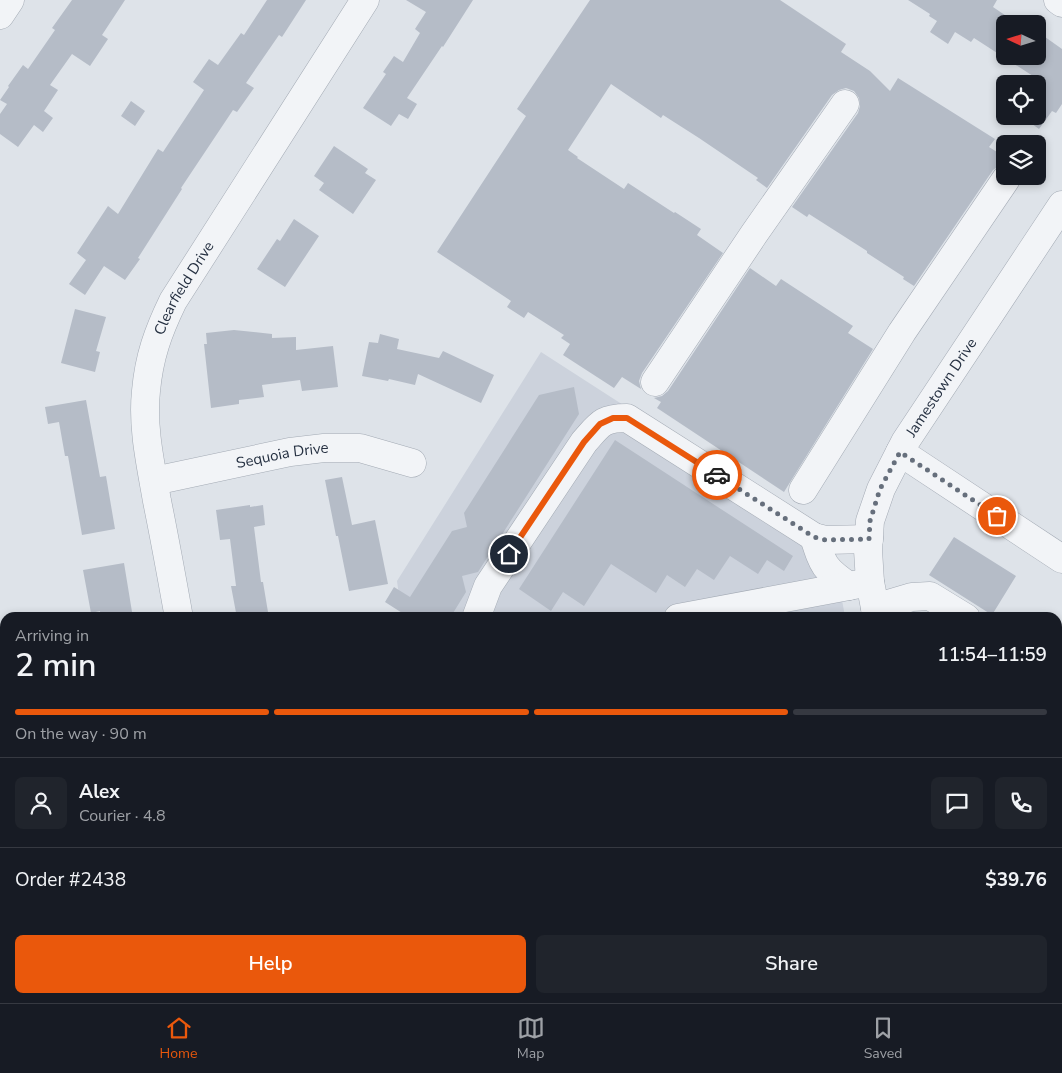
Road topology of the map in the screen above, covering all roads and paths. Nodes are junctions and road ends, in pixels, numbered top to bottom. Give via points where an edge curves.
1 (10, 0) edge
2 (365, 0) edge
3 (1058, 0) edge
4 (1062, 3) edge
5 (0, 15) edge
6 (845, 104) dead end
7 (1002, 185) edge
8 (1062, 205) edge
9 (655, 382) dead end
10 (900, 452) junction
11 (412, 463) dead end
12 (154, 481) junction
13 (803, 490) dead end
14 (814, 537) junction
15 (869, 539) junction
16 (1062, 560) edge
17 (868, 598) edge
18 (179, 612) edge
19 (478, 612) edge
20 (735, 612) edge
21 (956, 612) edge

1 - 5 street
2 - 12 street, Clearfield Drive via 173,301 159,330 146,392 146,432
3 - 4 street
6 - 9 street
7 - 13 street via 902,332
8 - 10 street, Jamestown Drive
10 - 15 street, Jamestown Drive via 880,489 870,521
10 - 16 street
11 - 12 street, Sequoia Drive via 360,448 324,448 290,452
12 - 18 street, Clearfield Drive
14 - 15 street via 826,540
14 - 17 street via 823,563 833,576
14 - 19 street via 627,418 613,418 600,424 584,442 488,586
15 - 17 street, Jamestown Drive
17 - 20 street
17 - 21 street via 930,596

